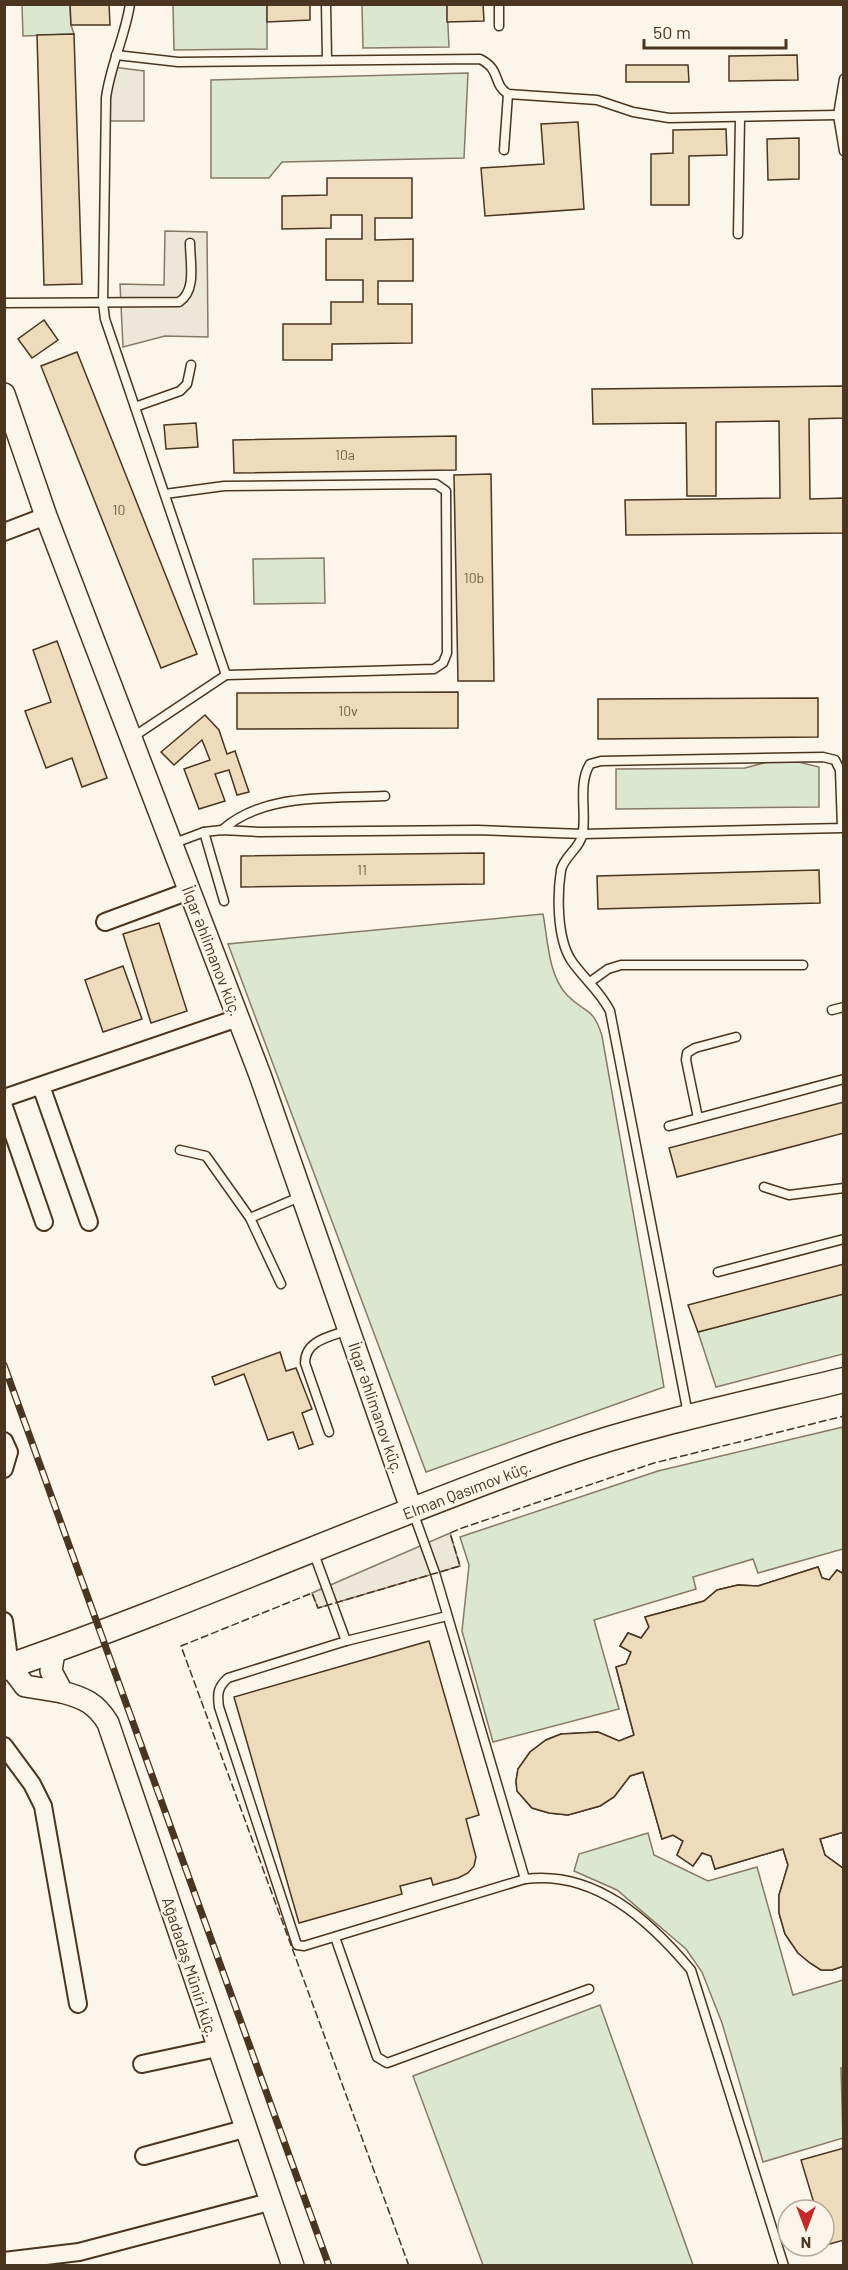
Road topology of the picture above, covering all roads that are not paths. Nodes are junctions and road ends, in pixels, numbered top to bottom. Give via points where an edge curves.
1 (130, 4) edge
2 (326, 4) edge
3 (499, 4) edge
4 (499, 26) dead end
5 (116, 55) junction
6 (327, 59) junction
7 (843, 79) edge
8 (508, 94) junction
9 (838, 115) junction
10 (740, 118) junction
11 (504, 150) dead end
12 (843, 151) edge
13 (738, 234) dead end
14 (190, 243) dead end
15 (4, 303) edge
16 (103, 303) junction
17 (191, 365) dead end
18 (4, 394) edge
19 (135, 407) junction
20 (165, 494) junction
21 (46, 516) junction
22 (4, 532) edge
23 (226, 675) junction
24 (131, 738) junction
25 (385, 796) dead end
26 (843, 829) edge
27 (222, 830) junction
28 (204, 832) junction
29 (583, 834) junction
30 (171, 844) junction
31 (189, 891) junction
32 (224, 901) dead end
33 (105, 922) dead end
34 (803, 964) dead end
35 (590, 982) junction
36 (843, 1007) edge
37 (832, 1010) dead end
38 (238, 1018) junction
39 (736, 1036) dead end
40 (843, 1079) edge
41 (41, 1086) junction
42 (4, 1098) edge
43 (4, 1107) edge
44 (698, 1118) junction
45 (669, 1126) dead end
46 (180, 1150) dead end
47 (764, 1187) dead end
48 (843, 1188) edge
49 (302, 1196) junction
50 (250, 1218) junction
51 (44, 1222) dead end
52 (89, 1222) dead end
53 (843, 1239) edge
54 (718, 1272) dead end
55 (281, 1284) dead end
56 (349, 1330) junction
57 (843, 1380) edge
58 (689, 1417) junction
59 (329, 1432) dead end
60 (4, 1441) edge
61 (4, 1469) edge
62 (412, 1511) junction
63 (313, 1551) junction
64 (447, 1616) junction
65 (4, 1621) edge
66 (346, 1641) junction
67 (54, 1652) junction
68 (6, 1666) edge
69 (62, 1692) junction
70 (4, 1746) edge
71 (525, 1879) junction
72 (335, 1937) junction
73 (590, 1989) dead end
74 (78, 2004) dead end
75 (217, 2048) junction
76 (142, 2064) dead end
77 (244, 2129) junction
78 (144, 2156) dead end
79 (269, 2202) junction
80 (4, 2261) edge
81 (293, 2265) edge
82 (784, 2265) edge

1 - 5 lane
2 - 6 lane
3 - 4 lane
5 - 6 lane via 178,62
5 - 16 lane via 106,98
6 - 8 lane via 480,59 496,71 499,84
7 - 9 lane
8 - 10 lane via 597,100 669,118
8 - 11 lane
9 - 10 lane
9 - 12 lane
10 - 13 lane
14 - 16 lane via 187,297 179,302
15 - 16 lane
16 - 19 lane via 110,338
17 - 19 lane via 187,384 180,391
18 - 21 street, İlqar Əhlimanov küç.
19 - 20 lane
20 - 23 lane
20 - 23 lane via 200,487 308,485 436,484 446,491 447,653 443,663 434,669
21 - 22 street
21 - 24 street, İlqar Əhlimanov küç.
23 - 24 lane
24 - 30 street, İlqar Əhlimanov küç.
25 - 27 lane via 285,802 250,810
26 - 29 lane
26 - 29 lane via 840,770 835,760 823,757 590,764 584,773
27 - 28 lane
27 - 29 lane
28 - 30 lane
28 - 32 lane
29 - 35 lane via 562,866 559,884 565,950
30 - 31 street, İlqar Əhlimanov küç.
31 - 33 street
31 - 38 street, İlqar Əhlimanov küç.
34 - 35 lane via 621,965
35 - 58 lane via 610,1011
36 - 37 lane
38 - 41 street
38 - 49 street, İlqar Əhlimanov küç.
39 - 44 lane via 687,1053
40 - 44 lane
41 - 42 street
41 - 52 street
43 - 51 street
44 - 45 lane
46 - 50 lane via 206,1156
47 - 48 lane via 789,1195
49 - 50 lane
49 - 56 street, İlqar Əhlimanov küç.
50 - 55 lane
53 - 54 lane
56 - 59 lane via 310,1346 304,1353 304,1363
56 - 62 street, İlqar Əhlimanov küç.
57 - 58 main road, Elman Qasımov küç.
58 - 62 main road, Elman Qasımov küç. via 560,1455
60 - 61 street via 9,1452
62 - 63 main road, Elman Qasımov küç.
62 - 64 lane
63 - 66 lane
63 - 67 main road, Elman Qasımov küç.
64 - 66 lane
64 - 71 lane
65 - 68 street
66 - 72 lane via 228,1678 217,1694 294,1941 304,1946
67 - 68 main road, Elman Qasımov küç.
67 - 69 street via 51,1671
68 - 69 street, Ağadadaş Müniri küç. via 25,1686
69 - 75 street, Ağadadaş Müniri küç. via 88,1699 108,1723
70 - 74 street via 43,1806
71 - 72 lane
71 - 82 lane via 549,1876 605,1893 662,1936 691,1970
72 - 73 lane via 377,2057 387,2063
75 - 76 street
75 - 77 street, Ağadadaş Müniri küç.
77 - 78 street
77 - 79 street, Ağadadaş Müniri küç.
79 - 80 street via 80,2252
79 - 81 street, Ağadadaş Müniri küç.

